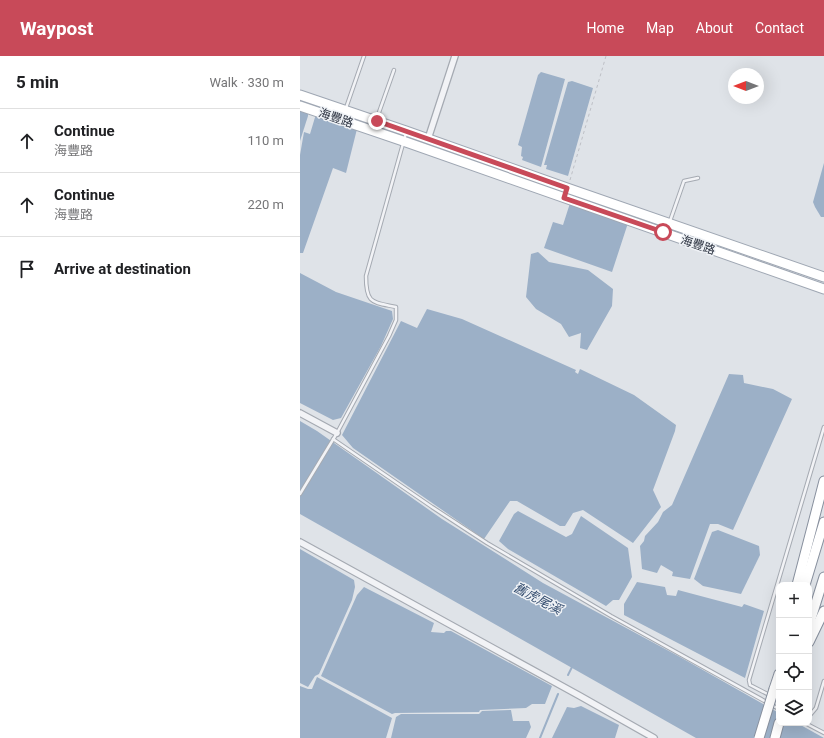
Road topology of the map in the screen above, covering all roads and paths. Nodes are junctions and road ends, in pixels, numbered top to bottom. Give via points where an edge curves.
1 (364, 56) edge
2 (455, 56) edge
3 (606, 56) edge
4 (394, 70) dead end
5 (300, 95) edge
6 (300, 106) edge
7 (345, 110) junction
8 (377, 121) junction
9 (406, 131) junction
10 (428, 139) junction
11 (403, 141) junction
12 (698, 178) dead end
13 (567, 188) junction
14 (669, 223) junction
15 (824, 277) edge
16 (824, 289) edge
17 (300, 413) edge
18 (824, 427) edge
19 (337, 433) junction
20 (333, 439) junction
21 (824, 481) edge
22 (300, 494) edge
23 (824, 522) edge
24 (300, 542) edge
25 (824, 577) edge
26 (798, 582) edge
27 (806, 582) edge
28 (824, 611) edge
29 (811, 618) edge
30 (812, 636) edge
31 (824, 681) edge
32 (776, 684) edge
33 (776, 698) edge
34 (776, 707) edge
35 (812, 713) edge
36 (778, 726) edge
37 (811, 726) edge
38 (824, 733) edge
39 (654, 738) edge
40 (759, 738) edge
41 (775, 738) edge

1 - 7 lane
2 - 10 street
3 - 13 path
4 - 8 lane
5 - 7 main road, 海豐路
6 - 11 main road, 海豐路
7 - 8 main road, 海豐路
8 - 9 main road, 海豐路
9 - 10 main road, 海豐路
9 - 11 lane
10 - 13 main road, 海豐路
11 - 16 main road, 海豐路
11 - 19 lane via 366,276 368,297 374,302 396,307 396,320 390,336
12 - 14 lane via 684,181
13 - 14 main road, 海豐路
14 - 15 main road, 海豐路
17 - 19 street
18 - 33 lane via 749,680 750,684
19 - 20 lane
20 - 22 lane
20 - 34 lane via 487,543 611,616
21 - 26 main road
23 - 27 main road
24 - 39 street
25 - 29 main road
28 - 30 main road
31 - 35 lane via 816,708
32 - 40 main road, bridge
36 - 41 main road
37 - 38 lane

